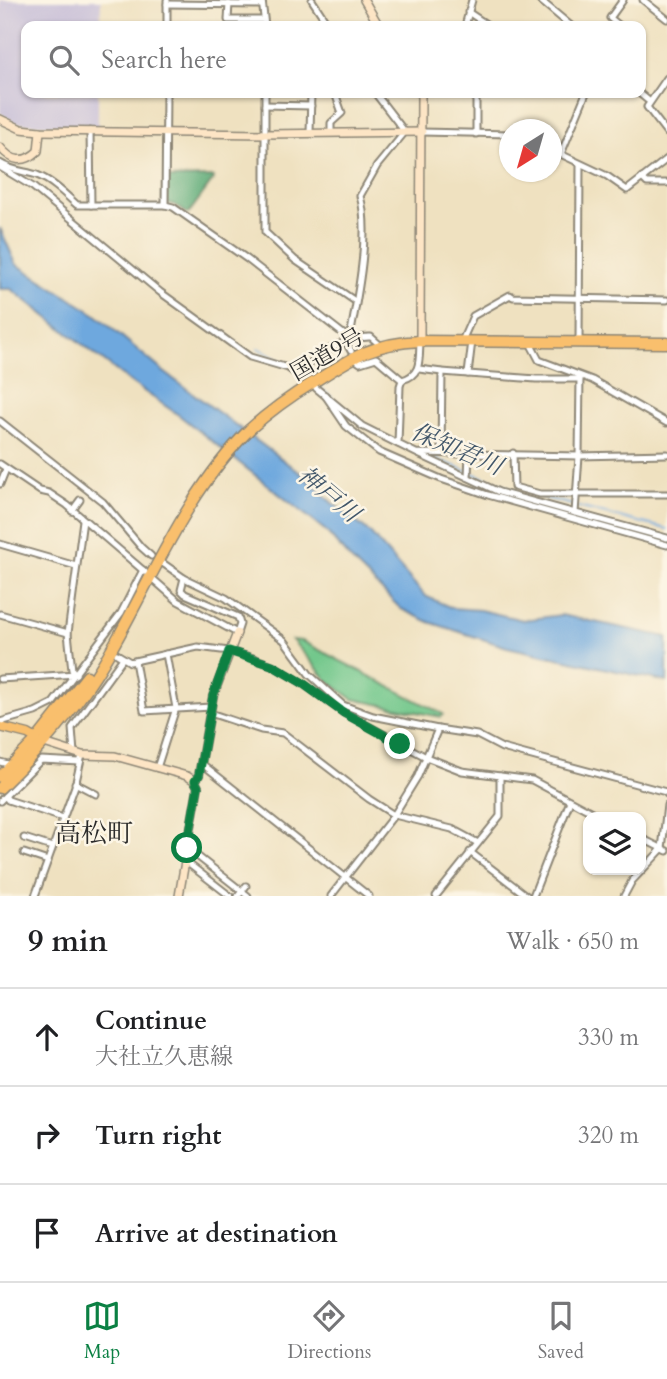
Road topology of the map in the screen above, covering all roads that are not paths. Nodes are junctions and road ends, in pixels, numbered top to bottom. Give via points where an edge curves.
1 (312, 0) edge
2 (364, 0) edge
3 (472, 0) edge
4 (540, 0) edge
5 (624, 0) edge
6 (643, 0) edge
7 (167, 2) edge
8 (261, 2) edge
9 (229, 4) junction
10 (468, 12) junction
11 (667, 19) edge
12 (167, 21) edge
13 (240, 21) edge
14 (264, 21) edge
15 (326, 21) edge
16 (376, 21) edge
17 (466, 21) edge
18 (482, 21) edge
19 (565, 21) edge
20 (614, 21) edge
21 (667, 78) edge
22 (166, 98) edge
23 (265, 98) edge
24 (311, 98) edge
25 (337, 98) edge
26 (381, 98) edge
27 (421, 98) edge
28 (476, 98) edge
29 (583, 98) edge
30 (645, 98) edge
31 (650, 102) junction
32 (265, 105) junction
33 (311, 106) junction
34 (0, 119) edge
35 (40, 131) junction
36 (90, 131) junction
37 (405, 132) junction
38 (422, 132) junction
39 (165, 133) junction
40 (310, 133) junction
41 (331, 133) junction
42 (667, 133) edge
43 (265, 134) junction
44 (476, 134) junction
45 (499, 134) edge
46 (0, 147) edge
47 (562, 151) edge
48 (562, 155) edge
49 (667, 159) edge
50 (580, 164) junction
51 (0, 165) edge
52 (642, 178) junction
53 (667, 183) edge
54 (91, 205) junction
55 (165, 205) junction
56 (580, 300) junction
57 (667, 300) edge
58 (355, 301) junction
59 (349, 340) junction
60 (420, 341) junction
61 (467, 341) junction
62 (530, 342) junction
63 (579, 342) junction
64 (667, 343) edge
65 (380, 345) junction
66 (351, 351) dead end
67 (356, 360) dead end
68 (419, 369) junction
69 (442, 372) junction
70 (468, 374) junction
71 (580, 377) junction
72 (402, 380) junction
73 (316, 388) dead end
74 (325, 395) junction
75 (0, 421) edge
76 (667, 423) edge
77 (398, 444) junction
78 (440, 452) junction
79 (416, 453) junction
80 (470, 453) junction
81 (513, 453) junction
82 (667, 454) edge
83 (579, 456) junction
84 (0, 464) edge
85 (6, 468) junction
86 (468, 477) junction
87 (0, 484) edge
88 (577, 494) junction
89 (667, 495) edge
90 (80, 500) dead end
91 (72, 511) junction
92 (575, 513) junction
93 (83, 520) junction
94 (665, 538) edge
95 (1, 544) edge
96 (667, 545) edge
97 (0, 553) edge
98 (151, 556) dead end
99 (164, 564) dead end
100 (76, 566) junction
101 (184, 578) junction
102 (154, 580) dead end
103 (0, 614) edge
104 (124, 625) junction
105 (68, 633) junction
106 (237, 633) junction
107 (229, 651) junction
108 (166, 654) junction
109 (135, 661) junction
110 (76, 674) junction
111 (0, 679) edge
112 (176, 708) junction
113 (210, 710) junction
114 (69, 711) junction
115 (83, 713) junction
116 (0, 724) edge
117 (438, 729) junction
118 (41, 741) junction
119 (20, 751) dead end
120 (79, 756) junction
121 (426, 757) junction
122 (34, 760) dead end
123 (0, 762) edge
124 (201, 763) junction
125 (8, 764) junction
126 (157, 768) junction
127 (0, 771) edge
128 (21, 771) junction
129 (500, 776) junction
130 (0, 777) edge
131 (195, 781) junction
132 (75, 783) junction
133 (96, 794) dead end
134 (667, 794) edge
135 (1, 795) edge
136 (570, 801) junction
137 (667, 805) edge
138 (591, 812) edge
139 (394, 814) junction
140 (63, 818) junction
141 (24, 838) dead end
142 (646, 841) edge
143 (478, 843) junction
144 (52, 848) junction
145 (187, 848) junction
146 (664, 850) edge
147 (470, 852) junction
148 (23, 853) dead end
149 (185, 860) junction
150 (48, 861) junction
151 (346, 877) junction
152 (242, 891) edge
153 (181, 894) edge
154 (35, 896) edge
155 (230, 896) edge
156 (248, 896) edge
157 (331, 896) edge
158 (369, 896) edge
159 (436, 896) edge
160 (527, 896) edge
161 (533, 896) edge
162 (624, 896) edge

1 - 15 street
2 - 16 street
3 - 10 street
4 - 19 street
5 - 20 street via 610,18
6 - 11 street
7 - 9 street
7 - 12 street
8 - 9 street
8 - 14 street
9 - 13 street via 228,20
10 - 17 street
10 - 18 street
21 - 31 street
22 - 39 street
23 - 32 street
24 - 33 street
25 - 41 street via 342,113 331,123
26 - 37 street
27 - 38 street
28 - 44 street
29 - 47 street
30 - 31 street
31 - 42 street via 648,107
32 - 33 street
32 - 43 street
33 - 40 street
34 - 35 street via 20,129
35 - 36 street
35 - 46 street via 38,151 30,159 12,158
36 - 39 street
36 - 54 street
37 - 38 street
37 - 41 street
37 - 58 street via 360,196 365,232
38 - 44 street
38 - 60 street
39 - 43 street
39 - 55 street
40 - 41 street
40 - 43 street
43 - 58 street via 265,232 295,260
44 - 45 street
48 - 50 street
49 - 52 street
50 - 52 street via 627,190
50 - 56 street
51 - 54 street via 52,183 77,205
51 - 59 street via 250,357 300,376 320,356
52 - 53 street via 647,183
54 - 55 street
55 - 59 street via 247,259
56 - 57 street
56 - 61 street via 510,295 472,316
56 - 63 street
58 - 59 street
59 - 65 street via 371,337
59 - 66 street
60 - 61 highway, 国道9号
60 - 65 highway, 国道9号
60 - 68 street
61 - 62 highway, 国道9号
61 - 70 street
62 - 63 highway, 国道9号
62 - 71 street via 539,360
63 - 64 highway, 国道9号
65 - 104 highway, 国道9号 via 343,363 251,429 223,460 169,541
67 - 72 street via 376,358
68 - 69 street
68 - 72 street
69 - 70 street
69 - 78 street
70 - 71 street
71 - 76 street
71 - 83 street
72 - 77 street
73 - 74 street
74 - 77 street via 362,426
74 - 96 street via 346,426 379,452 488,495
75 - 98 street via 103,502
77 - 79 street
78 - 79 street
78 - 80 street
79 - 86 street
80 - 81 street
80 - 86 street
81 - 83 street
81 - 88 street via 513,487 540,494
82 - 83 street
83 - 88 street
84 - 85 street
85 - 87 street
85 - 91 street
86 - 92 street via 499,492
88 - 89 street
88 - 92 street
90 - 91 street
91 - 93 street
92 - 94 street
93 - 100 street
93 - 110 street via 144,571 121,613
95 - 97 street
95 - 100 street
99 - 101 street
100 - 105 street
101 - 106 street via 184,594 238,617
101 - 117 street via 226,598 284,640 309,674 343,705
102 - 106 street via 178,601
103 - 105 street
104 - 114 highway, 国道9号
104 - 118 highway, 国道9号
105 - 110 street
106 - 107 street
107 - 108 street via 198,647
107 - 113 street
107 - 121 street via 272,665 344,713
108 - 109 street
108 - 112 street
109 - 112 street via 144,711
109 - 115 street via 120,656
110 - 111 street
110 - 116 street via 53,703
112 - 113 street
112 - 126 street
113 - 124 street
113 - 139 street via 261,730 283,733
114 - 115 street
114 - 118 highway, 国道9号
115 - 120 street via 72,728
116 - 118 main road
117 - 121 street
117 - 134 street via 477,735 502,748
118 - 120 street
118 - 128 highway, 国道9号
118 - 130 highway, 国道9号
119 - 125 street
120 - 126 street via 116,756
120 - 132 street
120 - 135 street via 41,760
121 - 129 street via 462,771
121 - 139 street
122 - 128 street
123 - 125 street
124 - 131 street
124 - 151 street
125 - 127 street
126 - 131 street
128 - 135 highway, 国道9号
129 - 136 street via 532,780
129 - 143 street via 500,816
131 - 145 street via 198,787
132 - 133 street
132 - 140 street
135 - 140 street
136 - 138 street
136 - 161 street
137 - 146 street
139 - 143 street via 452,829
139 - 151 street
140 - 144 street
141 - 144 street
142 - 146 street
143 - 147 street
144 - 150 street
145 - 149 street
145 - 152 street
146 - 162 street via 632,881
147 - 159 street
147 - 160 street
148 - 150 street
149 - 153 street
149 - 155 street
150 - 154 street
151 - 157 street
151 - 158 street
152 - 156 street

